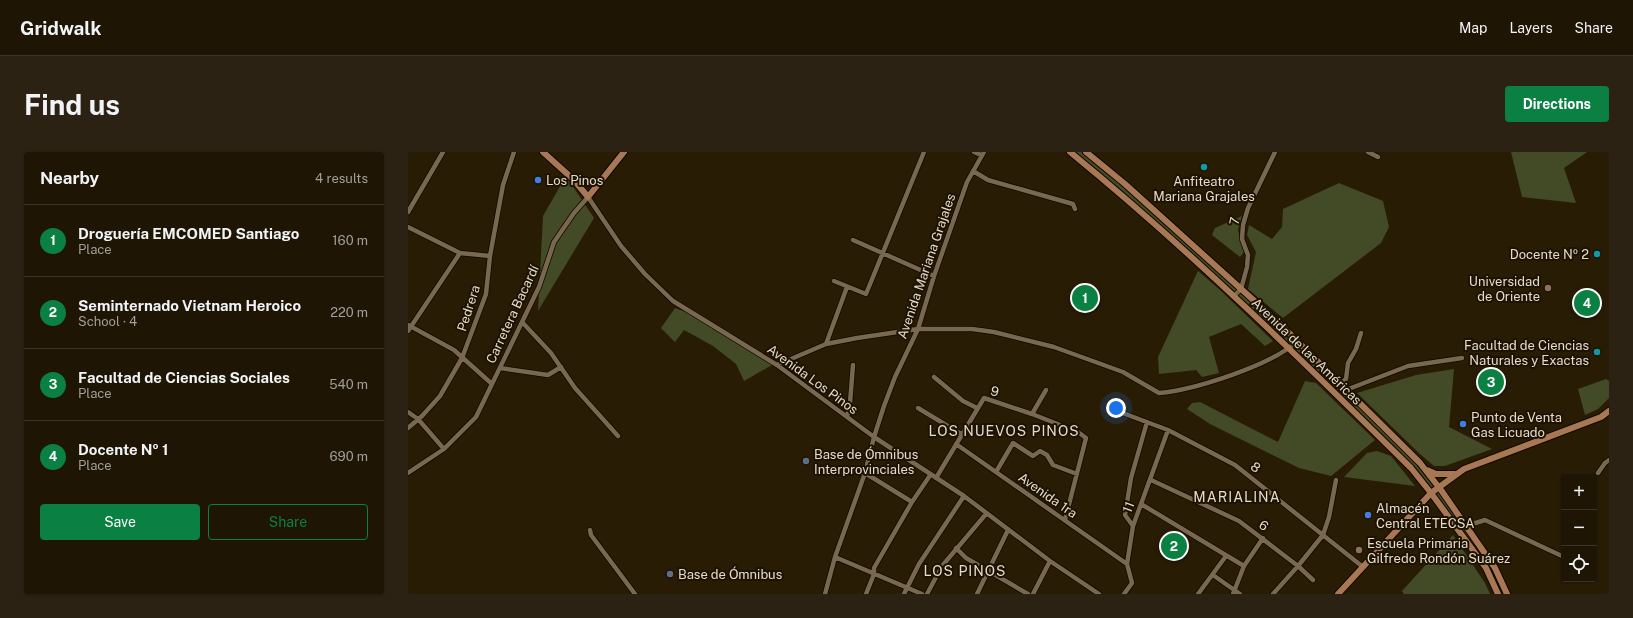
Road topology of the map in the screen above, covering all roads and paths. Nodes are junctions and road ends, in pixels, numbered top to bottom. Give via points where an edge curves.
1 (443, 152) edge
2 (514, 152) edge
3 (543, 152) edge
4 (924, 152) edge
5 (974, 152) edge
6 (1070, 152) edge
7 (1086, 152) edge
8 (1275, 152) edge
9 (1368, 152) edge
10 (621, 153) edge
11 (982, 154) edge
12 (1378, 157) dead end
13 (973, 171) junction
14 (588, 197) junction
15 (1075, 209) dead end
16 (408, 212) edge
17 (408, 227) edge
18 (853, 240) dead end
19 (460, 253) junction
20 (882, 254) junction
21 (490, 256) junction
22 (934, 276) junction
23 (834, 281) dead end
24 (847, 287) junction
25 (1241, 289) junction
26 (1234, 296) junction
27 (522, 322) junction
28 (410, 326) edge
29 (918, 329) junction
30 (408, 331) edge
31 (1361, 333) dead end
32 (1297, 341) junction
33 (826, 344) junction
34 (1289, 349) junction
35 (462, 358) junction
36 (1462, 358) dead end
37 (778, 365) junction
38 (853, 365) dead end
39 (561, 367) junction
40 (500, 368) junction
41 (934, 377) dead end
42 (492, 384) junction
43 (1340, 384) junction
44 (1046, 390) dead end
45 (1346, 390) junction
46 (918, 408) dead end
47 (977, 408) junction
48 (1609, 411) edge
49 (408, 412) edge
50 (1120, 412) dead end
51 (1032, 414) junction
52 (847, 417) junction
53 (418, 419) junction
54 (1147, 422) junction
55 (408, 428) edge
56 (1168, 430) junction
57 (961, 434) junction
58 (618, 436) dead end
59 (874, 437) junction
60 (956, 444) junction
61 (444, 449) junction
62 (1609, 460) edge
63 (1426, 469) junction
64 (996, 472) junction
65 (408, 473) edge
66 (865, 473) junction
67 (1598, 473) dead end
68 (931, 474) junction
69 (1077, 474) junction
70 (1456, 474) junction
71 (936, 478) junction
72 (1151, 480) junction
73 (1336, 480) dead end
74 (1439, 486) junction
75 (1431, 493) junction
76 (964, 496) junction
77 (912, 502) junction
78 (1141, 504) junction
79 (986, 514) junction
80 (1065, 520) junction
81 (1133, 526) junction
82 (1466, 526) junction
83 (590, 530) dead end
84 (1008, 530) junction
85 (1324, 535) junction
86 (1263, 538) junction
87 (956, 548) junction
88 (1226, 556) junction
89 (1561, 556) edge
90 (835, 557) junction
91 (1050, 560) junction
92 (1127, 564) junction
93 (1244, 566) junction
94 (1298, 566) junction
95 (1363, 567) junction
96 (988, 572) junction
97 (874, 574) junction
98 (1213, 575) junction
99 (1313, 580) dead end
100 (907, 587) junction
101 (1234, 592) edge
102 (635, 594) edge
103 (825, 594) edge
104 (866, 594) edge
105 (904, 594) edge
106 (922, 594) edge
107 (927, 594) edge
108 (977, 594) edge
109 (1028, 594) edge
110 (1033, 594) edge
111 (1099, 594) edge
112 (1124, 594) edge
113 (1198, 594) edge
114 (1240, 594) edge
115 (1272, 594) edge
116 (1338, 594) edge
117 (1498, 594) edge
118 (1507, 594) edge

1 - 16 street
2 - 21 street, Pedrera via 503,185
3 - 14 main road, Avenida Los Pinos via 574,180
4 - 20 street
5 - 11 street
6 - 26 main road, Avenida de las Américas via 1118,191
7 - 25 main road, Avenida de las Américas
8 - 25 street, 7 via 1250,202 1243,226 1242,239 1248,255
9 - 12 street
10 - 14 main road, Carretera Bacardí
11 - 13 street, Avenida Mariana Grajales
13 - 15 street via 988,180 1073,204
13 - 22 street, Avenida Mariana Grajales
14 - 27 street, Carretera Bacardí via 554,242 539,287
14 - 37 street, Avenida Los Pinos via 621,246 645,274 674,301
17 - 19 street
18 - 20 street
19 - 21 street
19 - 28 street
20 - 22 street
20 - 24 street via 866,294
21 - 35 street, Pedrera via 486,294
22 - 29 street, Avenida Mariana Grajales
23 - 24 street
24 - 33 street
25 - 26 street, 7
25 - 32 main road, Avenida de las Américas
26 - 34 main road, Avenida de las Américas
27 - 39 street
27 - 40 street, Carretera Bacardí
28 - 30 street
28 - 35 street via 454,350
29 - 33 street
29 - 34 street via 972,329 1054,347 1123,372 1159,393 1192,387 1242,371
29 - 59 street, Avenida Mariana Grajales via 895,377
31 - 43 street via 1348,363 1346,379
32 - 34 street
32 - 43 main road, Avenida de las Américas
33 - 37 street
34 - 75 main road, Avenida de las Américas via 1411,468
35 - 42 street
35 - 53 street, Pedrera via 440,396
36 - 45 street via 1408,366
37 - 52 street, Avenida Los Pinos
38 - 52 street
39 - 40 street via 548,375
39 - 58 street via 575,388
40 - 42 street, Carretera Bacardí
41 - 47 street via 963,401
42 - 61 street, Carretera Bacardí via 476,417
43 - 45 main road, Avenida de las Américas
44 - 51 street
45 - 63 main road, Avenida de las Américas
46 - 57 street
47 - 51 street, 9 via 984,398
47 - 57 street, 9
48 - 70 main road via 1601,417
49 - 53 street
50 - 54 street, 8
51 - 69 street, 9 via 1078,432 1086,438
52 - 59 street, Avenida Los Pinos
53 - 55 street, Pedrera
53 - 61 street
54 - 56 street, 8
54 - 81 street via 1131,478 1125,515
56 - 72 street, 11
56 - 85 street, 8 via 1235,465
57 - 60 street, 9
59 - 66 street, Avenida Mariana Grajales
59 - 68 street, Avenida Los Pinos
60 - 64 street, Avenida 1ra
60 - 71 street, 9
61 - 65 street, Carretera Bacardí
62 - 67 street
63 - 70 main road via 1436,474
63 - 74 main road, Avenida de las Américas
64 - 69 street via 1013,443 1033,456 1040,451 1047,455 1053,465
64 - 80 street, Avenida 1ra
66 - 77 street
66 - 90 street, Avenida Mariana Grajales
68 - 71 street, Avenida Los Pinos
68 - 77 street
69 - 80 street
70 - 74 main road
71 - 76 street, Avenida Los Pinos
72 - 78 street, 11
72 - 86 street, 6 via 1239,521
73 - 85 street
74 - 75 main road
74 - 82 main road, Avenida de las Américas
75 - 95 main road
75 - 117 main road, Avenida de las Américas via 1486,568
76 - 79 street, Avenida Los Pinos
76 - 100 street via 919,564
77 - 97 street via 874,568
78 - 81 street, 11
78 - 88 street
79 - 84 street, Avenida Los Pinos
79 - 87 street
80 - 92 street, Avenida 1ra
81 - 92 street, 11
82 - 89 street via 1485,520
82 - 118 main road, Avenida de las Américas via 1496,568
83 - 102 street via 591,535
84 - 91 street, Avenida Los Pinos
84 - 96 street
85 - 94 street
85 - 95 street, 8
86 - 93 street
86 - 94 street, 6
87 - 96 street
87 - 107 street via 942,566
88 - 93 street
88 - 98 street
90 - 97 street
90 - 103 street, Avenida Mariana Grajales
91 - 110 street
91 - 111 street, Avenida Los Pinos
92 - 112 street, 11 via 1132,582
93 - 101 street
94 - 99 street, 6
94 - 115 street
95 - 116 main road
96 - 108 street
96 - 109 street
97 - 100 street
97 - 104 street
98 - 101 street
98 - 113 street
100 - 105 street
100 - 106 street
101 - 114 street

